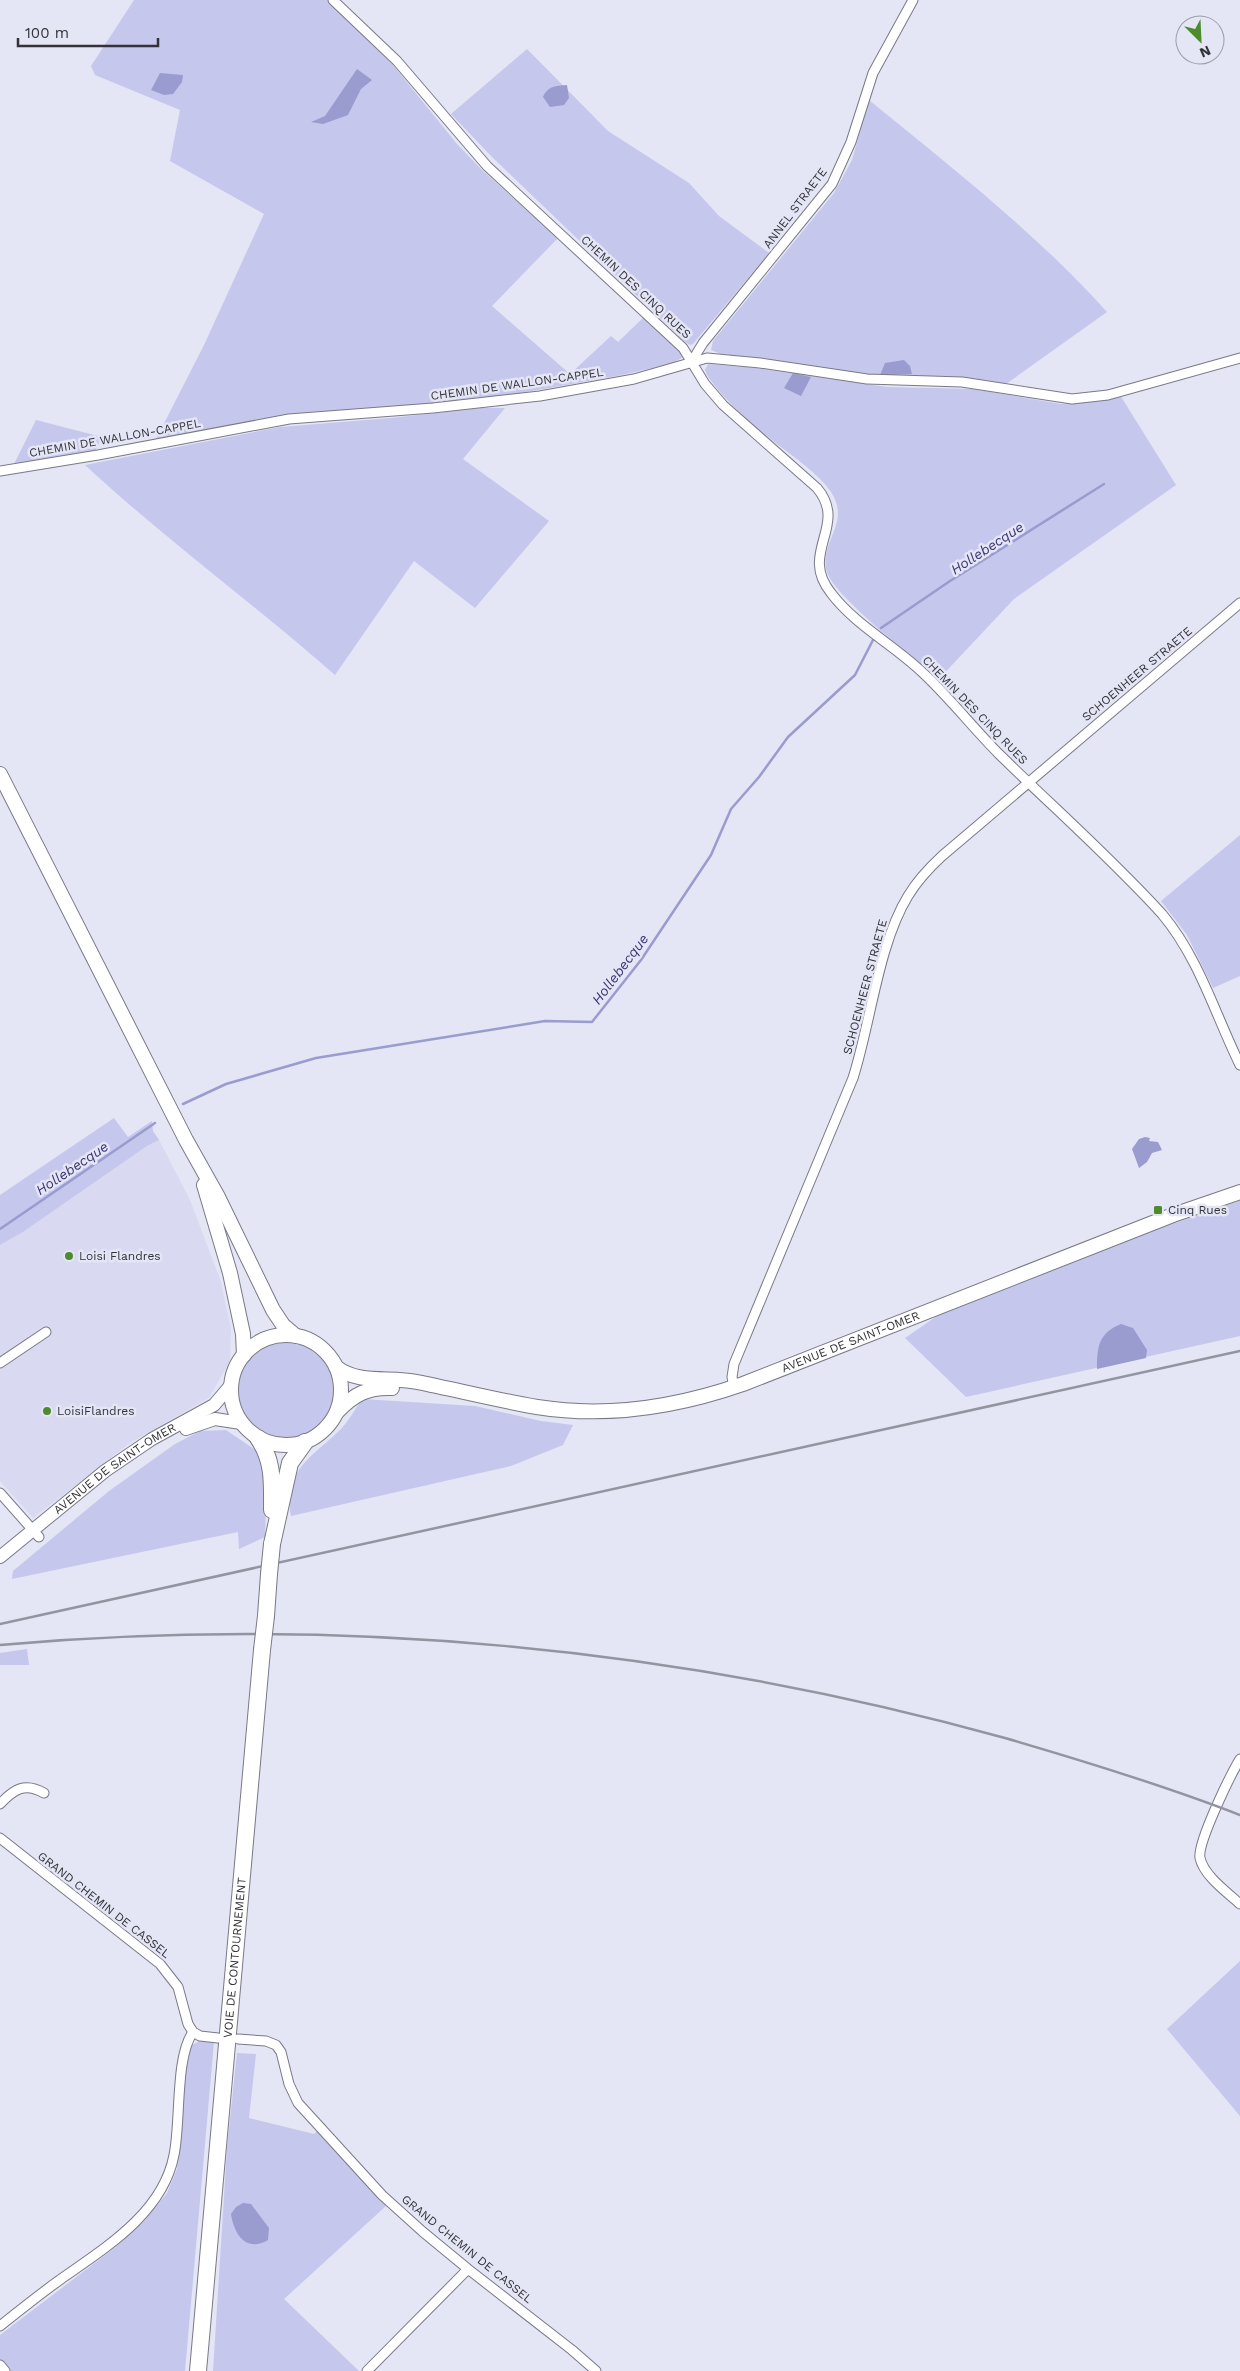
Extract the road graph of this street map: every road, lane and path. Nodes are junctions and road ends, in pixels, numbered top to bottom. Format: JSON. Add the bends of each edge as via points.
{"nodes":[{"id":1,"x":333,"y":0,"type":"edge"},
{"id":2,"x":913,"y":0,"type":"edge"},
{"id":3,"x":1240,"y":358,"type":"edge"},
{"id":4,"x":692,"y":361,"type":"junction"},
{"id":5,"x":0,"y":471,"type":"edge"},
{"id":6,"x":1240,"y":603,"type":"edge"},
{"id":7,"x":0,"y":774,"type":"edge"},
{"id":8,"x":1029,"y":783,"type":"junction"},
{"id":9,"x":1240,"y":1066,"type":"edge"},
{"id":10,"x":186,"y":1140,"type":"junction"},
{"id":11,"x":1240,"y":1192,"type":"edge"},
{"id":12,"x":46,"y":1332,"type":"dead end"},
{"id":13,"x":296,"y":1336,"type":"junction"},
{"id":14,"x":244,"y":1355,"type":"junction"},
{"id":15,"x":0,"y":1363,"type":"edge"},
{"id":16,"x":336,"y":1367,"type":"junction"},
{"id":17,"x":231,"y":1385,"type":"junction"},
{"id":18,"x":734,"y":1387,"type":"junction"},
{"id":19,"x":448,"y":1390,"type":"junction"},
{"id":20,"x":337,"y":1412,"type":"junction"},
{"id":21,"x":241,"y":1423,"type":"junction"},
{"id":22,"x":258,"y":1438,"type":"junction"},
{"id":23,"x":305,"y":1442,"type":"junction"},
{"id":24,"x":0,"y":1493,"type":"edge"},
{"id":25,"x":36,"y":1534,"type":"junction"},
{"id":26,"x":272,"y":1544,"type":"junction"},
{"id":27,"x":0,"y":1557,"type":"edge"},
{"id":28,"x":0,"y":1567,"type":"edge"},
{"id":29,"x":1240,"y":1759,"type":"edge"},
{"id":30,"x":44,"y":1792,"type":"dead end"},
{"id":31,"x":0,"y":1804,"type":"edge"},
{"id":32,"x":0,"y":1838,"type":"edge"},
{"id":33,"x":1240,"y":1904,"type":"edge"},
{"id":34,"x":193,"y":2032,"type":"junction"},
{"id":35,"x":218,"y":2038,"type":"dead end"},
{"id":36,"x":238,"y":2039,"type":"dead end"},
{"id":37,"x":468,"y":2269,"type":"junction"},
{"id":38,"x":0,"y":2326,"type":"edge"},
{"id":39,"x":0,"y":2365,"type":"edge"},
{"id":40,"x":5,"y":2371,"type":"edge"},
{"id":41,"x":198,"y":2371,"type":"edge"},
{"id":42,"x":367,"y":2371,"type":"edge"},
{"id":43,"x":596,"y":2371,"type":"edge"}],
"edges":[{"from":1,"to":4,"type":"street","name":"CHEMIN DES CINQ RUES","via":[[397,61],[488,166],[680,345]]},
{"from":2,"to":4,"type":"street","name":"ANNEL STRAETE","via":[[871,78],[832,184],[707,338]]},
{"from":3,"to":4,"type":"street","name":"CHEMIN DE WALLON-CAPPEL","via":[[1108,395],[1072,399],[962,382],[867,379],[721,359]]},
{"from":4,"to":5,"type":"street","name":"CHEMIN DE WALLON-CAPPEL","via":[[643,377],[540,396],[289,419]]},
{"from":4,"to":8,"type":"street","name":"CHEMIN DES CINQ RUES","via":[[722,405],[812,482],[824,497],[830,517],[818,561],[831,594],[924,673]]},
{"from":6,"to":8,"type":"street","name":"SCHOENHEER STRAETE"},
{"from":7,"to":10,"type":"main road"},
{"from":8,"to":9,"type":"street","name":"CHEMIN DES CINQ RUES","via":[[1141,892],[1173,928],[1196,966]]},
{"from":8,"to":18,"type":"street","name":"SCHOENHEER STRAETE","via":[[926,872],[908,895],[898,915],[852,1078],[737,1357],[732,1372]]},
{"from":10,"to":13,"type":"main road","via":[[276,1316]]},
{"from":10,"to":14,"type":"main road","via":[[225,1253],[242,1325]]},
{"from":11,"to":18,"type":"main road","name":"AVENUE DE SAINT-OMER","via":[[1173,1215]]},
{"from":12,"to":15,"type":"street"},
{"from":13,"to":14,"type":"main road","via":[[265,1339]]},
{"from":13,"to":16,"type":"main road","via":[[320,1347]]},
{"from":14,"to":17,"type":"main road","via":[[235,1369]]},
{"from":16,"to":19,"type":"main road","name":"AVENUE DE SAINT-OMER","via":[[353,1376],[410,1380]]},
{"from":16,"to":20,"type":"main road","via":[[341,1392]]},
{"from":17,"to":21,"type":"main road","via":[[232,1405]]},
{"from":17,"to":25,"type":"main road","name":"AVENUE DE SAINT-OMER","via":[[214,1405],[115,1463],[77,1493]]},
{"from":18,"to":19,"type":"main road","name":"AVENUE DE SAINT-OMER","via":[[664,1406],[597,1411],[537,1407]]},
{"from":19,"to":20,"type":"main road","name":"AVENUE DE SAINT-OMER","via":[[371,1388],[355,1395]]},
{"from":20,"to":23,"type":"main road","via":[[326,1428]]},
{"from":21,"to":22,"type":"main road"},
{"from":21,"to":25,"type":"main road","name":"AVENUE DE SAINT-OMER","via":[[210,1420],[178,1433],[107,1480]]},
{"from":22,"to":23,"type":"main road","via":[[281,1445]]},
{"from":22,"to":26,"type":"highway","name":"VOIE DE CONTOURNEMENT","via":[[267,1452],[272,1470]]},
{"from":23,"to":26,"type":"highway","name":"VOIE DE CONTOURNEMENT","via":[[290,1463]]},
{"from":24,"to":25,"type":"street"},
{"from":25,"to":27,"type":"main road","name":"AVENUE DE SAINT-OMER"},
{"from":25,"to":28,"type":"main road","name":"AVENUE DE SAINT-OMER"},
{"from":26,"to":41,"type":"highway","name":"VOIE DE CONTOURNEMENT","bridge":true},
{"from":29,"to":33,"type":"street","via":[[1225,1787],[1200,1853],[1202,1864],[1209,1873]]},
{"from":30,"to":31,"type":"street","via":[[32,1787],[17,1789]]},
{"from":32,"to":34,"type":"street","name":"GRAND CHEMIN DE CASSEL","via":[[165,1970],[181,1993]]},
{"from":34,"to":35,"type":"street"},
{"from":34,"to":38,"type":"street","via":[[184,2052],[175,2155],[157,2196],[137,2220],[100,2252]]},
{"from":36,"to":37,"type":"street","name":"GRAND CHEMIN DE CASSEL","via":[[276,2045],[281,2052],[291,2090],[303,2109],[398,2211]]},
{"from":37,"to":42,"type":"street"},
{"from":37,"to":43,"type":"street","name":"GRAND CHEMIN DE CASSEL"},
{"from":39,"to":40,"type":"street"}]}
